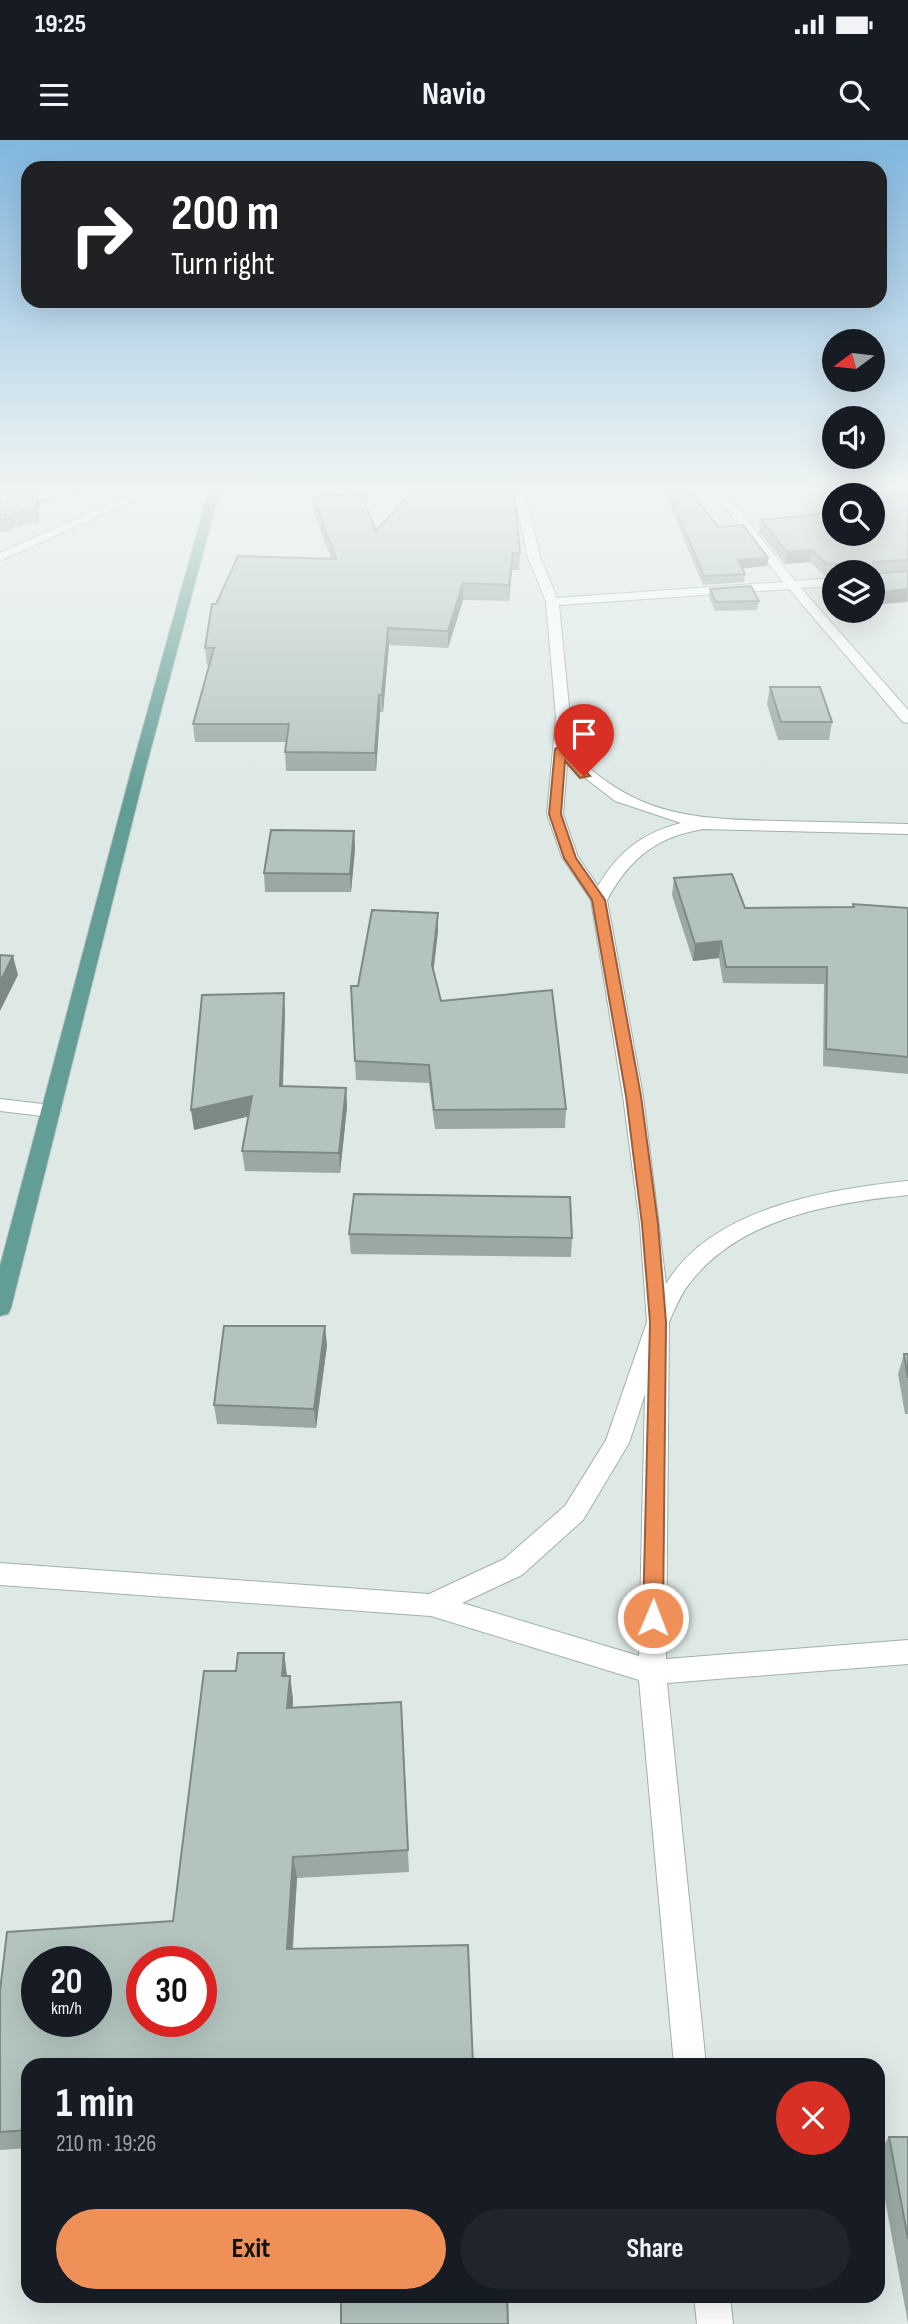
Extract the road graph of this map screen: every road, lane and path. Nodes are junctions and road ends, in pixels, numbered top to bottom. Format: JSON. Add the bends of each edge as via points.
{"nodes":[{"id":1,"x":187,"y":591,"type":"edge"},
{"id":2,"x":548,"y":591,"type":"edge"},
{"id":3,"x":685,"y":591,"type":"edge"},
{"id":4,"x":797,"y":591,"type":"edge"},
{"id":5,"x":552,"y":601,"type":"junction"},
{"id":6,"x":908,"y":719,"type":"edge"},
{"id":7,"x":560,"y":749,"type":"junction"},
{"id":8,"x":703,"y":824,"type":"junction"},
{"id":9,"x":908,"y":830,"type":"edge"},
{"id":10,"x":599,"y":900,"type":"junction"},
{"id":11,"x":0,"y":1105,"type":"edge"},
{"id":12,"x":51,"y":1111,"type":"junction"},
{"id":13,"x":908,"y":1188,"type":"edge"},
{"id":14,"x":0,"y":1308,"type":"edge"},
{"id":15,"x":658,"y":1322,"type":"junction"},
{"id":16,"x":0,"y":1574,"type":"edge"},
{"id":17,"x":431,"y":1605,"type":"junction"},
{"id":18,"x":908,"y":1652,"type":"edge"},
{"id":19,"x":652,"y":1672,"type":"junction"},
{"id":20,"x":689,"y":2058,"type":"edge"},
{"id":21,"x":713,"y":2303,"type":"edge"},
{"id":22,"x":715,"y":2324,"type":"edge"}],
"edges":[{"from":1,"to":12,"type":"main road"},
{"from":2,"to":5,"type":"street"},
{"from":3,"to":5,"type":"street"},
{"from":4,"to":6,"type":"street"},
{"from":5,"to":7,"type":"street","via":[[563,717]]},
{"from":7,"to":8,"type":"street","via":[[584,776],[612,797]]},
{"from":7,"to":10,"type":"street","via":[[555,814],[570,858]]},
{"from":8,"to":9,"type":"street"},
{"from":8,"to":10,"type":"street","via":[[655,835],[630,850]]},
{"from":10,"to":15,"type":"street","via":[[633,1096]]},
{"from":11,"to":12,"type":"street"},
{"from":12,"to":14,"type":"main road"},
{"from":13,"to":15,"type":"street","via":[[790,1207],[730,1237],[685,1272]]},
{"from":15,"to":17,"type":"street","via":[[617,1443],[573,1513],[513,1567]]},
{"from":15,"to":19,"type":"street"},
{"from":16,"to":17,"type":"street"},
{"from":17,"to":19,"type":"street"},
{"from":18,"to":19,"type":"street"},
{"from":19,"to":20,"type":"street"},
{"from":21,"to":22,"type":"street"}]}
